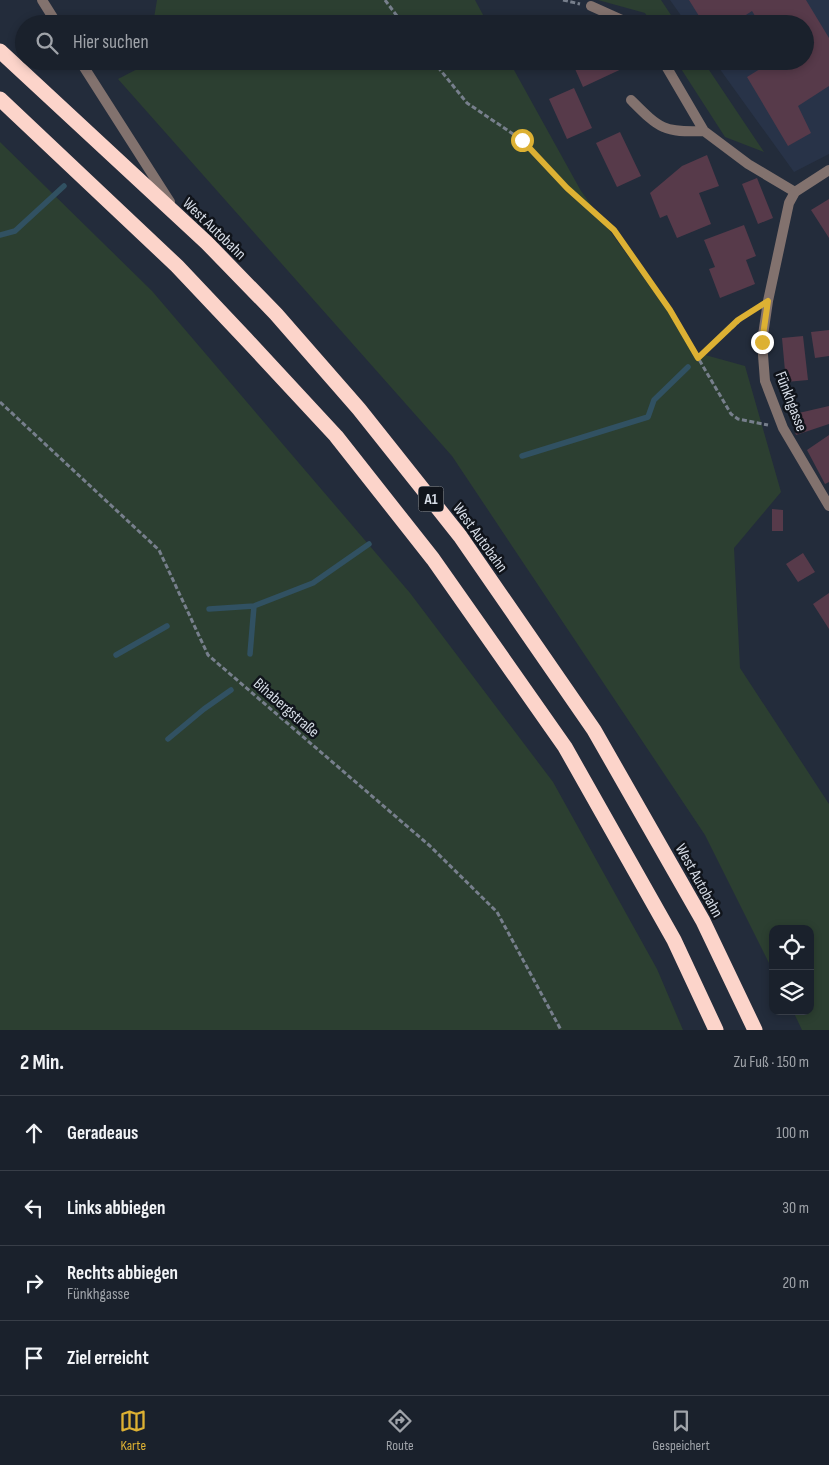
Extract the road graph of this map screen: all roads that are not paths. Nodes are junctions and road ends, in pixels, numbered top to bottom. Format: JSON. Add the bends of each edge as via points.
{"nodes":[{"id":1,"x":42,"y":0,"type":"edge"},
{"id":2,"x":591,"y":6,"type":"dead end"},
{"id":3,"x":51,"y":15,"type":"edge"},
{"id":4,"x":612,"y":15,"type":"edge"},
{"id":5,"x":0,"y":51,"type":"edge"},
{"id":6,"x":15,"y":65,"type":"edge"},
{"id":7,"x":20,"y":70,"type":"edge"},
{"id":8,"x":86,"y":70,"type":"edge"},
{"id":9,"x":668,"y":70,"type":"edge"},
{"id":10,"x":0,"y":98,"type":"edge"},
{"id":11,"x":631,"y":100,"type":"dead end"},
{"id":12,"x":704,"y":131,"type":"junction"},
{"id":13,"x":829,"y":170,"type":"edge"},
{"id":14,"x":795,"y":192,"type":"junction"},
{"id":15,"x":180,"y":218,"type":"junction"},
{"id":16,"x":829,"y":506,"type":"edge"},
{"id":17,"x":716,"y":1030,"type":"edge"},
{"id":18,"x":756,"y":1030,"type":"edge"}],
"edges":[{"from":1,"to":3,"type":"street"},
{"from":2,"to":4,"type":"street"},
{"from":5,"to":6,"type":"highway","name":"West Autobahn","number":"A1"},
{"from":7,"to":15,"type":"highway","name":"West Autobahn","number":"A1"},
{"from":8,"to":15,"type":"street"},
{"from":9,"to":12,"type":"street"},
{"from":10,"to":17,"type":"highway","number":"A1","via":[[178,266],[336,436],[433,559],[564,747],[674,940]]},
{"from":11,"to":12,"type":"street","via":[[656,125],[674,130]]},
{"from":12,"to":14,"type":"street","via":[[748,164]]},
{"from":13,"to":14,"type":"street"},
{"from":14,"to":16,"type":"street","name":"Fünkhgasse","via":[[786,215],[768,301],[762,342],[765,381],[783,428]]},
{"from":15,"to":18,"type":"highway","name":"West Autobahn","number":"A1","via":[[276,314],[359,409],[460,536],[594,730],[703,921]]}]}
